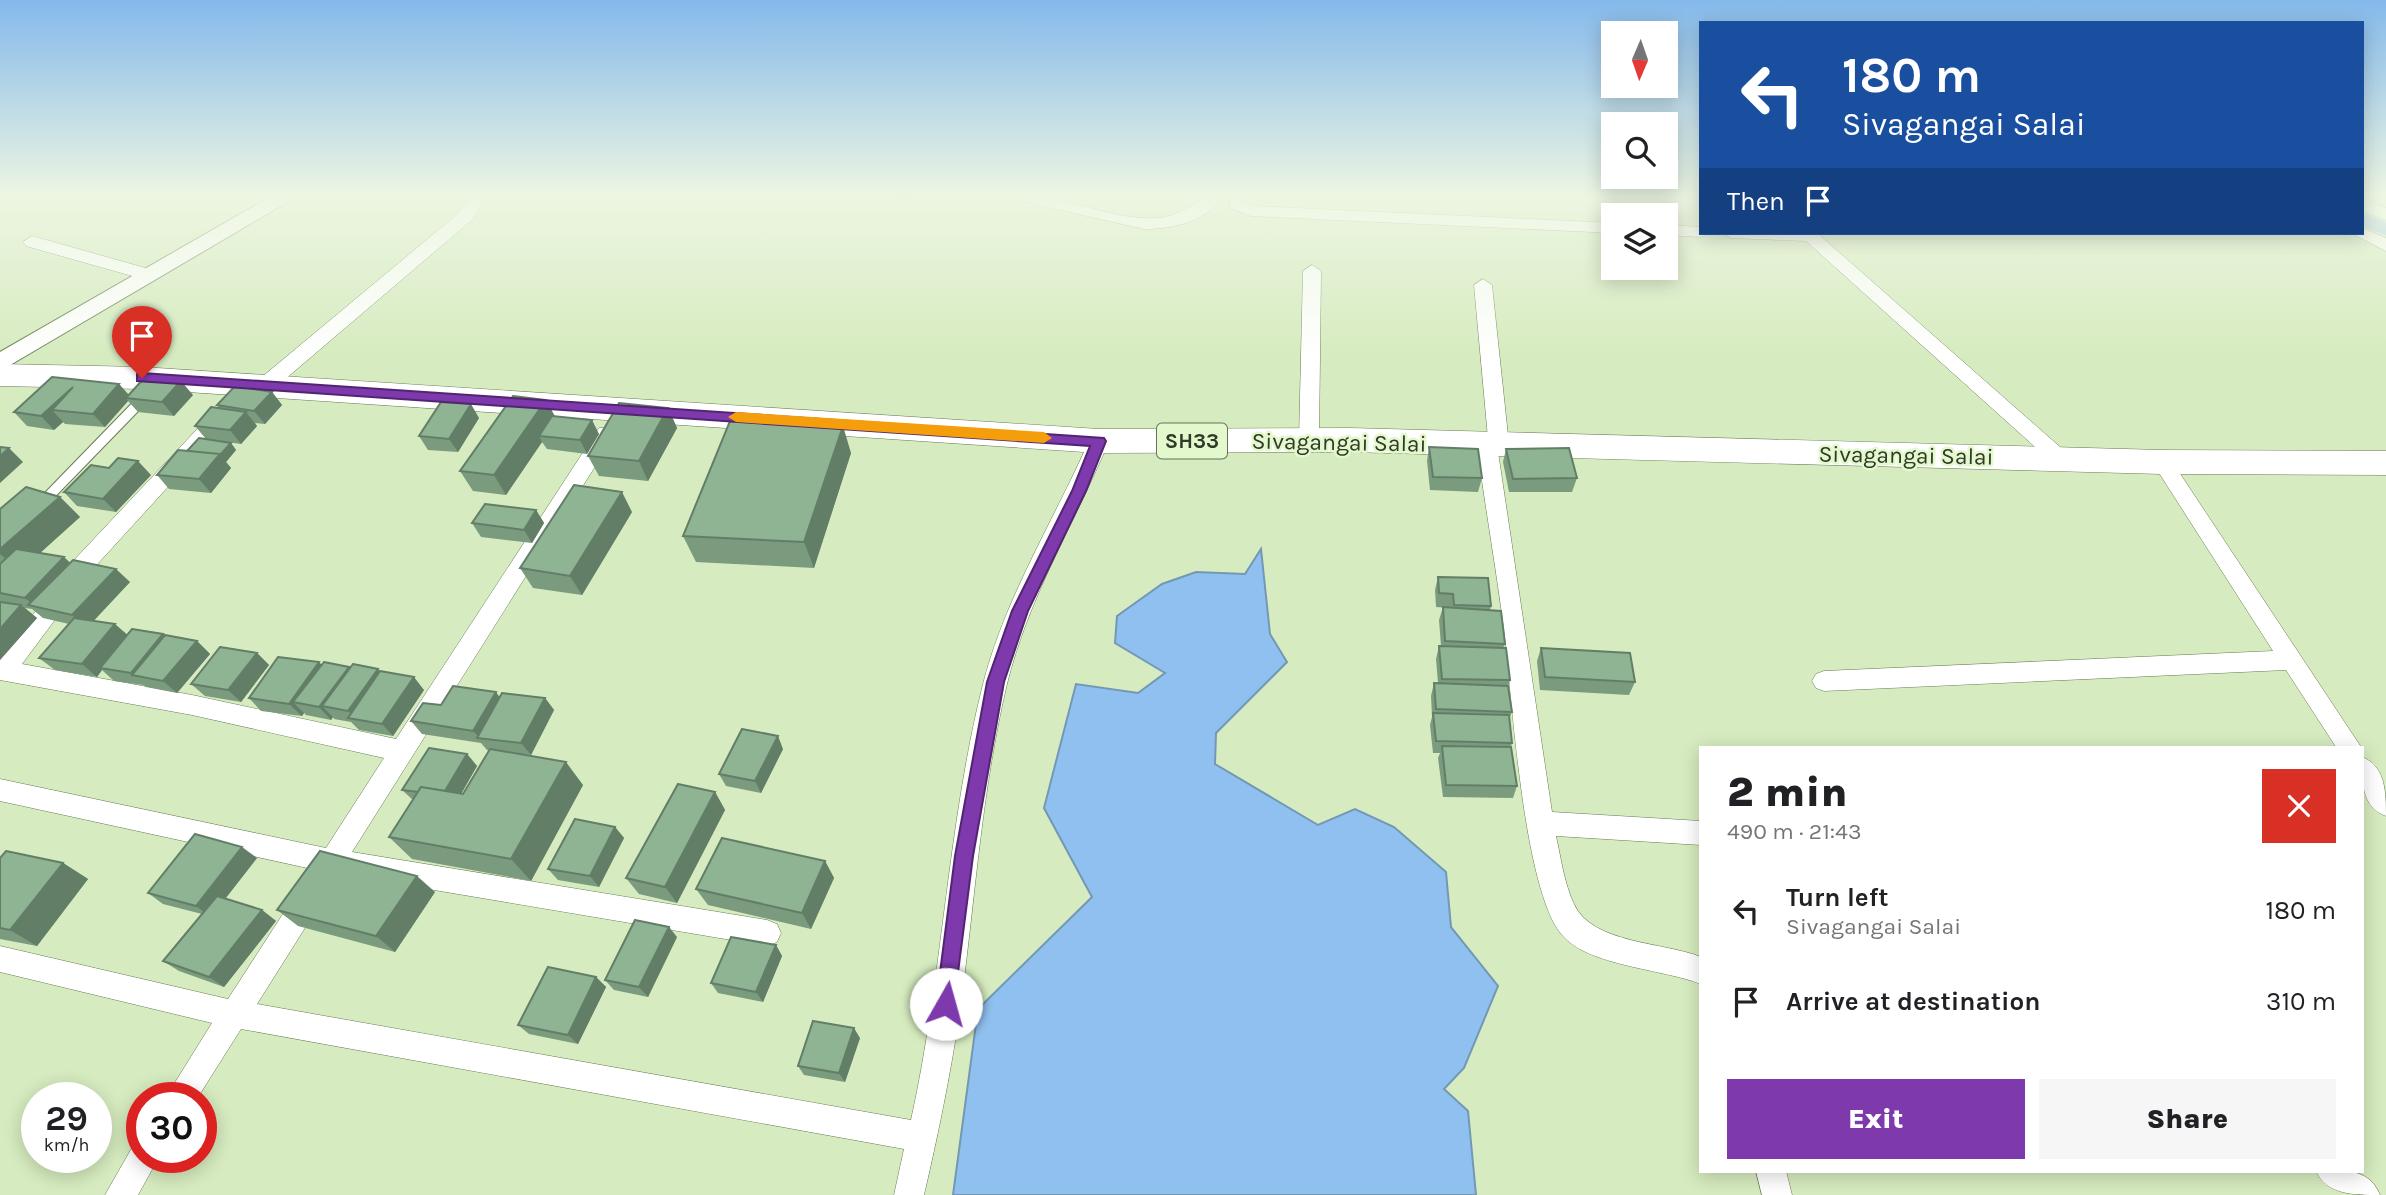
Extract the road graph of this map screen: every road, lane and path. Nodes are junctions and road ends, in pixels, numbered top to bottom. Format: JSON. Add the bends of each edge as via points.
{"nodes":[{"id":1,"x":60,"y":250,"type":"edge"},
{"id":2,"x":194,"y":250,"type":"edge"},
{"id":3,"x":424,"y":250,"type":"edge"},
{"id":4,"x":1826,"y":250,"type":"edge"},
{"id":5,"x":1312,"y":271,"type":"dead end"},
{"id":6,"x":150,"y":275,"type":"junction"},
{"id":7,"x":1483,"y":285,"type":"dead end"},
{"id":8,"x":0,"y":363,"type":"edge"},
{"id":9,"x":0,"y":375,"type":"edge"},
{"id":10,"x":161,"y":379,"type":"junction"},
{"id":11,"x":256,"y":386,"type":"junction"},
{"id":12,"x":621,"y":409,"type":"junction"},
{"id":13,"x":1309,"y":440,"type":"junction"},
{"id":14,"x":1099,"y":441,"type":"junction"},
{"id":15,"x":1493,"y":445,"type":"junction"},
{"id":16,"x":2061,"y":459,"type":"junction"},
{"id":17,"x":2162,"y":462,"type":"junction"},
{"id":18,"x":2386,"y":463,"type":"edge"},
{"id":19,"x":28,"y":517,"type":"edge"},
{"id":20,"x":2292,"y":660,"type":"junction"},
{"id":21,"x":2,"y":671,"type":"edge"},
{"id":22,"x":1824,"y":681,"type":"dead end"},
{"id":23,"x":2348,"y":746,"type":"edge"},
{"id":24,"x":402,"y":751,"type":"junction"},
{"id":25,"x":0,"y":790,"type":"edge"},
{"id":26,"x":1541,"y":823,"type":"junction"},
{"id":27,"x":1699,"y":833,"type":"edge"},
{"id":28,"x":332,"y":861,"type":"junction"},
{"id":29,"x":767,"y":933,"type":"dead end"},
{"id":30,"x":0,"y":959,"type":"edge"},
{"id":31,"x":1699,"y":970,"type":"edge"},
{"id":32,"x":234,"y":1014,"type":"junction"},
{"id":33,"x":191,"y":1082,"type":"edge"},
{"id":34,"x":923,"y":1137,"type":"junction"},
{"id":35,"x":134,"y":1173,"type":"edge"},
{"id":36,"x":1772,"y":1173,"type":"edge"},
{"id":37,"x":2334,"y":1173,"type":"edge"},
{"id":38,"x":120,"y":1195,"type":"edge"},
{"id":39,"x":909,"y":1195,"type":"edge"},
{"id":40,"x":1777,"y":1195,"type":"edge"},
{"id":41,"x":2365,"y":1195,"type":"edge"}],
"edges":[{"from":1,"to":6,"type":"street"},
{"from":2,"to":6,"type":"street"},
{"from":3,"to":11,"type":"street"},
{"from":4,"to":16,"type":"street"},
{"from":5,"to":13,"type":"street"},
{"from":6,"to":8,"type":"street"},
{"from":7,"to":15,"type":"street"},
{"from":9,"to":10,"type":"main road","name":"Sivagangai Salai","number":"SH33"},
{"from":10,"to":11,"type":"main road","name":"Sivagangai Salai","number":"SH33"},
{"from":10,"to":19,"type":"lane"},
{"from":11,"to":12,"type":"main road","name":"Sivagangai Salai","number":"SH33"},
{"from":11,"to":21,"type":"street","via":[[84,564]]},
{"from":12,"to":14,"type":"main road","name":"Sivagangai Salai","number":"SH33"},
{"from":12,"to":24,"type":"street"},
{"from":13,"to":14,"type":"main road","name":"Sivagangai Salai","number":"SH33"},
{"from":13,"to":15,"type":"main road","name":"Sivagangai Salai","number":"SH33"},
{"from":14,"to":34,"type":"street","via":[[1020,611],[995,682]]},
{"from":15,"to":16,"type":"main road","name":"Sivagangai Salai","number":"SH33"},
{"from":15,"to":26,"type":"street"},
{"from":16,"to":17,"type":"main road","name":"Sivagangai Salai","number":"SH33"},
{"from":17,"to":18,"type":"main road","name":"Sivagangai Salai","number":"SH33"},
{"from":17,"to":20,"type":"street"},
{"from":20,"to":22,"type":"street"},
{"from":20,"to":23,"type":"street"},
{"from":21,"to":24,"type":"street","via":[[192,705]]},
{"from":24,"to":28,"type":"street"},
{"from":25,"to":28,"type":"street"},
{"from":26,"to":27,"type":"street"},
{"from":26,"to":31,"type":"street","via":[[1559,907],[1570,926],[1589,940],[1684,962]]},
{"from":28,"to":29,"type":"street"},
{"from":28,"to":32,"type":"street"},
{"from":30,"to":32,"type":"street"},
{"from":32,"to":33,"type":"street"},
{"from":32,"to":34,"type":"street"},
{"from":34,"to":39,"type":"street"},
{"from":35,"to":38,"type":"street"},
{"from":36,"to":40,"type":"street"},
{"from":37,"to":41,"type":"street"}]}
